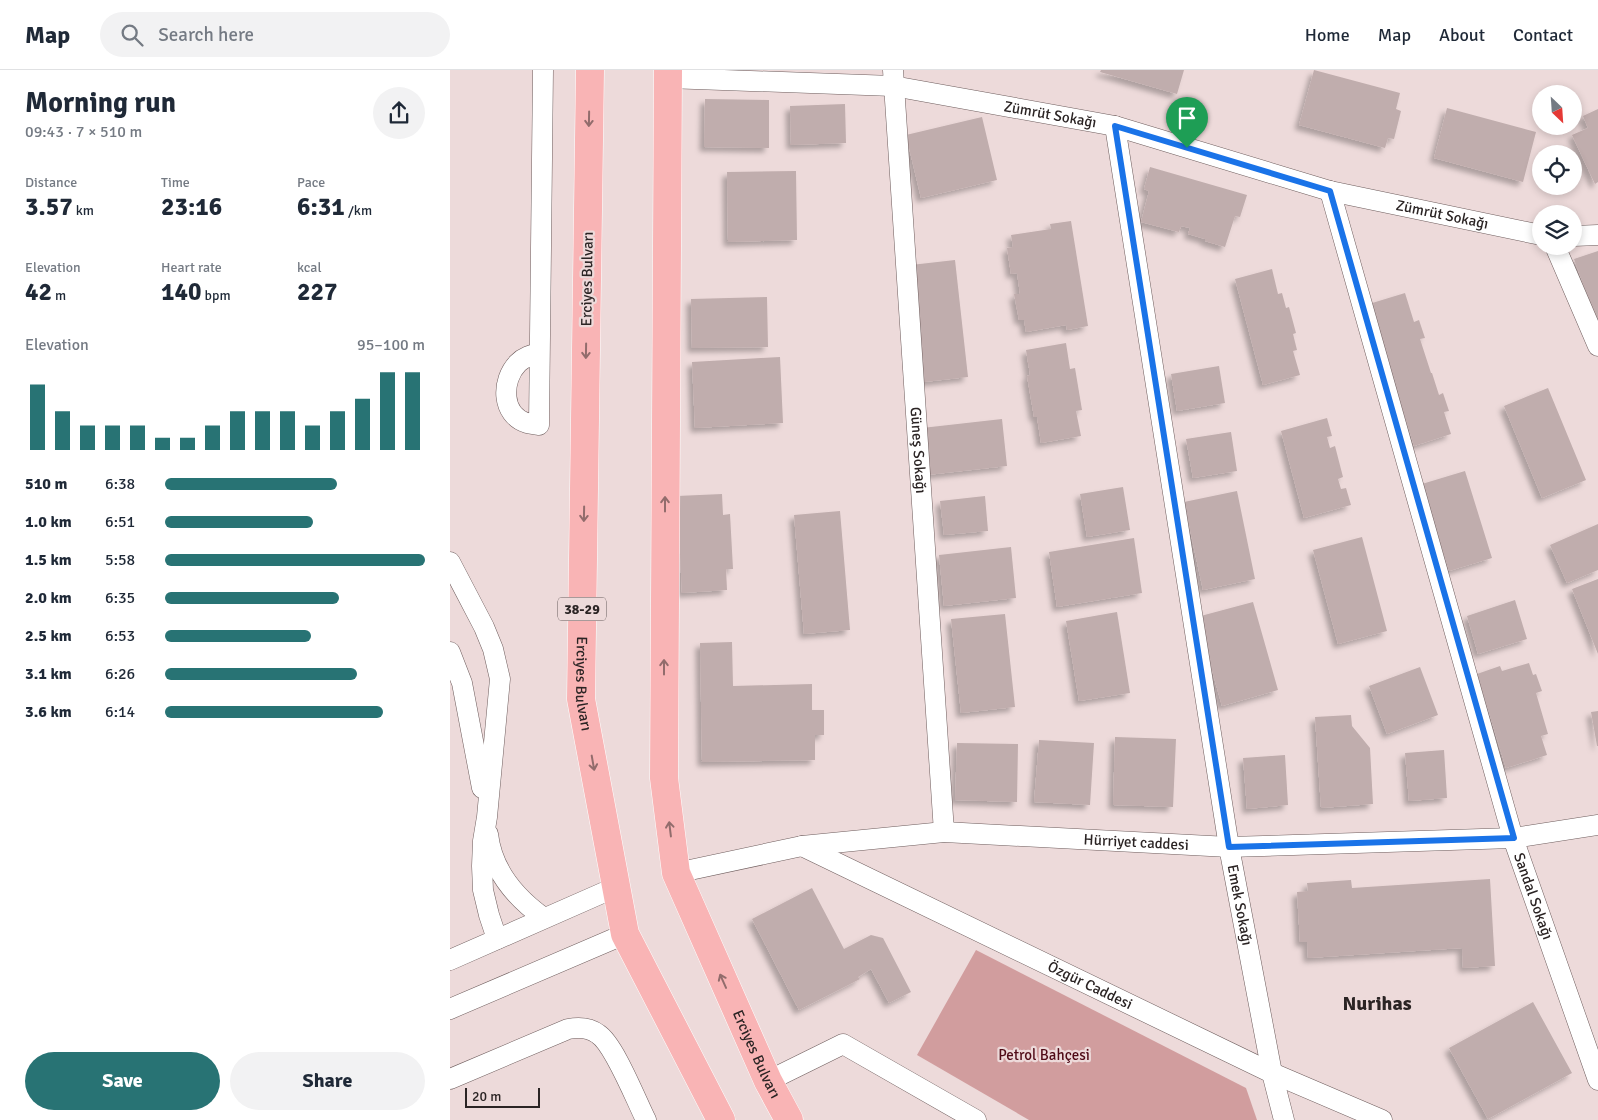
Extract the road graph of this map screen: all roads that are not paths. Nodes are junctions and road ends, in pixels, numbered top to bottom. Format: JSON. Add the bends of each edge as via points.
{"nodes":[{"id":1,"x":543,"y":70,"type":"edge"},
{"id":2,"x":590,"y":70,"type":"edge"},
{"id":3,"x":667,"y":74,"type":"edge"},
{"id":4,"x":893,"y":78,"type":"edge"},
{"id":5,"x":1115,"y":126,"type":"junction"},
{"id":6,"x":1330,"y":191,"type":"junction"},
{"id":7,"x":1532,"y":233,"type":"edge"},
{"id":8,"x":1598,"y":235,"type":"edge"},
{"id":9,"x":1582,"y":236,"type":"edge"},
{"id":10,"x":1559,"y":255,"type":"edge"},
{"id":11,"x":1598,"y":346,"type":"edge"},
{"id":12,"x":539,"y":353,"type":"dead end"},
{"id":13,"x":450,"y":562,"type":"edge"},
{"id":14,"x":450,"y":652,"type":"edge"},
{"id":15,"x":487,"y":817,"type":"junction"},
{"id":16,"x":1598,"y":825,"type":"edge"},
{"id":17,"x":944,"y":832,"type":"junction"},
{"id":18,"x":1514,"y":838,"type":"junction"},
{"id":19,"x":802,"y":846,"type":"junction"},
{"id":20,"x":1229,"y":847,"type":"junction"},
{"id":21,"x":676,"y":873,"type":"junction"},
{"id":22,"x":616,"y":887,"type":"junction"},
{"id":23,"x":544,"y":918,"type":"junction"},
{"id":24,"x":625,"y":934,"type":"junction"},
{"id":25,"x":496,"y":939,"type":"junction"},
{"id":26,"x":450,"y":960,"type":"edge"},
{"id":27,"x":450,"y":1009,"type":"edge"},
{"id":28,"x":1272,"y":1073,"type":"junction"},
{"id":29,"x":450,"y":1079,"type":"edge"},
{"id":30,"x":1598,"y":1080,"type":"edge"},
{"id":31,"x":768,"y":1081,"type":"junction"},
{"id":32,"x":646,"y":1120,"type":"edge"},
{"id":33,"x":721,"y":1120,"type":"edge"},
{"id":34,"x":789,"y":1120,"type":"edge"},
{"id":35,"x":976,"y":1120,"type":"edge"},
{"id":36,"x":1284,"y":1120,"type":"edge"},
{"id":37,"x":1382,"y":1120,"type":"edge"}],
"edges":[{"from":1,"to":12,"type":"street"},
{"from":2,"to":22,"type":"highway","name":"Erciyes Bulvarı","number":"38-29","one_way":true,"via":[[581,699]]},
{"from":3,"to":4,"type":"street","name":"Zümrüt Sokağı"},
{"from":21,"to":3,"type":"highway","name":"Erciyes Bulvarı","one_way":true,"via":[[664,778]]},
{"from":4,"to":5,"type":"street","name":"Zümrüt Sokağı"},
{"from":4,"to":17,"type":"street","name":"Güneş Sokağı"},
{"from":5,"to":6,"type":"street","name":"Zümrüt Sokağı"},
{"from":5,"to":20,"type":"street","name":"Emek Sokağı"},
{"from":6,"to":7,"type":"street","name":"Zümrüt Sokağı"},
{"from":6,"to":18,"type":"street","name":"Sandal Sokağı"},
{"from":8,"to":9,"type":"street"},
{"from":10,"to":11,"type":"street"},
{"from":13,"to":15,"type":"street","via":[[484,627],[500,680]]},
{"from":14,"to":15,"type":"street","via":[[467,704]]},
{"from":15,"to":23,"type":"street","via":[[494,857],[503,876],[523,902]]},
{"from":15,"to":25,"type":"street","via":[[483,882]]},
{"from":16,"to":18,"type":"street","name":"Hürriyet caddesi"},
{"from":17,"to":19,"type":"street","name":"Hürriyet caddesi"},
{"from":17,"to":20,"type":"street","name":"Hürriyet caddesi"},
{"from":18,"to":20,"type":"street","name":"Hürriyet caddesi"},
{"from":18,"to":30,"type":"street","name":"Sandal Sokağı"},
{"from":19,"to":21,"type":"street","name":"Hürriyet caddesi"},
{"from":19,"to":28,"type":"street","name":"Özgür Caddesi"},
{"from":20,"to":28,"type":"street","name":"Emek Sokağı"},
{"from":31,"to":21,"type":"highway","name":"Erciyes Bulvarı","one_way":true},
{"from":22,"to":23,"type":"street"},
{"from":22,"to":24,"type":"highway","name":"Erciyes Bulvarı","number":"38-29"},
{"from":23,"to":25,"type":"street"},
{"from":24,"to":27,"type":"street"},
{"from":24,"to":33,"type":"highway","name":"Erciyes Bulvarı","number":"38-29"},
{"from":25,"to":26,"type":"street"},
{"from":28,"to":36,"type":"street","name":"Emek Sokağı"},
{"from":28,"to":37,"type":"street","name":"Özgür Caddesi"},
{"from":29,"to":32,"type":"street","via":[[568,1029],[584,1028],[599,1034],[611,1047]]},
{"from":31,"to":34,"type":"highway","name":"Erciyes Bulvarı"},
{"from":31,"to":35,"type":"street","via":[[843,1044]]}]}
